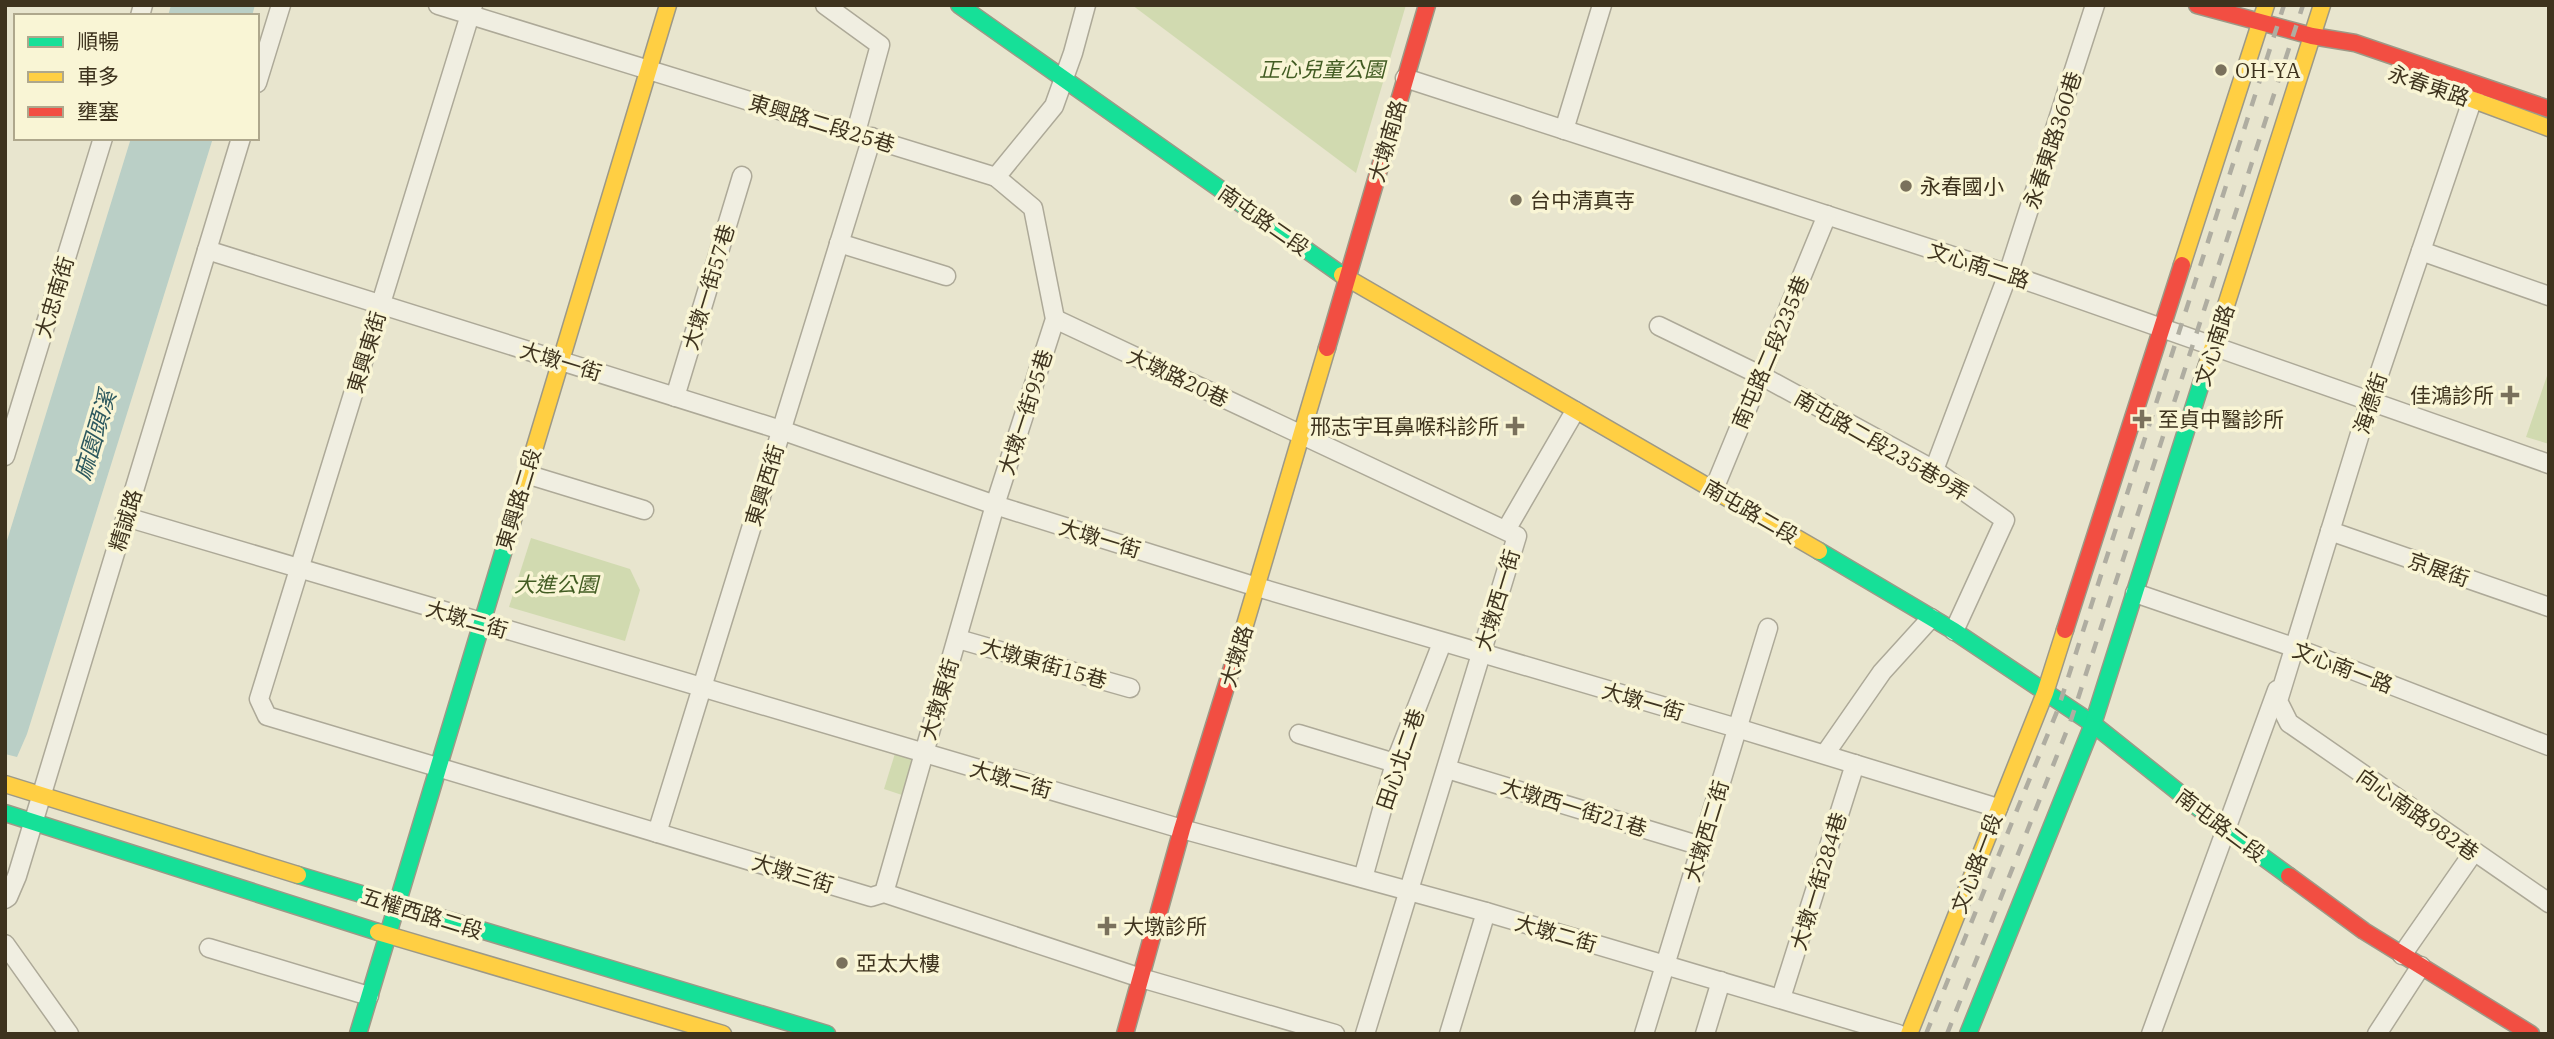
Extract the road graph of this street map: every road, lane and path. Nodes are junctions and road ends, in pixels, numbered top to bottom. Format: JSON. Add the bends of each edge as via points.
{"nodes":[{"id":1,"x":281,"y":5,"type":"edge"},
{"id":2,"x":438,"y":5,"type":"edge"},
{"id":3,"x":668,"y":5,"type":"edge"},
{"id":4,"x":825,"y":5,"type":"edge"},
{"id":5,"x":959,"y":5,"type":"edge"},
{"id":6,"x":1086,"y":5,"type":"edge"},
{"id":7,"x":1427,"y":5,"type":"edge"},
{"id":8,"x":1602,"y":5,"type":"edge"},
{"id":9,"x":2095,"y":5,"type":"edge"},
{"id":10,"x":2197,"y":5,"type":"edge"},
{"id":11,"x":2266,"y":5,"type":"edge"},
{"id":12,"x":2322,"y":5,"type":"edge"},
{"id":13,"x":472,"y":10,"type":"edge"},
{"id":14,"x":2260,"y":22,"type":"junction"},
{"id":15,"x":2312,"y":36,"type":"junction"},
{"id":16,"x":648,"y":70,"type":"junction"},
{"id":17,"x":259,"y":76,"type":"edge"},
{"id":18,"x":1405,"y":78,"type":"junction"},
{"id":19,"x":1064,"y":79,"type":"junction"},
{"id":20,"x":2475,"y":92,"type":"junction"},
{"id":21,"x":2549,"y":108,"type":"edge"},
{"id":22,"x":2549,"y":128,"type":"edge"},
{"id":23,"x":1564,"y":130,"type":"junction"},
{"id":24,"x":864,"y":134,"type":"junction"},
{"id":25,"x":102,"y":140,"type":"edge"},
{"id":26,"x":240,"y":140,"type":"edge"},
{"id":27,"x":742,"y":176,"type":"dead end"},
{"id":28,"x":996,"y":177,"type":"junction"},
{"id":29,"x":1827,"y":215,"type":"junction"},
{"id":30,"x":839,"y":243,"type":"junction"},
{"id":31,"x":207,"y":250,"type":"junction"},
{"id":32,"x":2421,"y":251,"type":"junction"},
{"id":33,"x":2008,"y":274,"type":"junction"},
{"id":34,"x":946,"y":276,"type":"dead end"},
{"id":35,"x":1346,"y":278,"type":"junction"},
{"id":36,"x":2549,"y":296,"type":"edge"},
{"id":37,"x":381,"y":305,"type":"junction"},
{"id":38,"x":1055,"y":319,"type":"junction"},
{"id":39,"x":1659,"y":326,"type":"dead end"},
{"id":40,"x":2162,"y":327,"type":"junction"},
{"id":41,"x":2214,"y":345,"type":"junction"},
{"id":42,"x":559,"y":361,"type":"junction"},
{"id":43,"x":1760,"y":376,"type":"junction"},
{"id":44,"x":675,"y":397,"type":"junction"},
{"id":45,"x":2370,"y":401,"type":"junction"},
{"id":46,"x":1575,"y":411,"type":"junction"},
{"id":47,"x":781,"y":430,"type":"junction"},
{"id":48,"x":1301,"y":435,"type":"junction"},
{"id":49,"x":5,"y":456,"type":"edge"},
{"id":50,"x":2549,"y":464,"type":"edge"},
{"id":51,"x":1934,"y":470,"type":"junction"},
{"id":52,"x":526,"y":474,"type":"junction"},
{"id":53,"x":1714,"y":489,"type":"junction"},
{"id":54,"x":995,"y":505,"type":"junction"},
{"id":55,"x":644,"y":510,"type":"dead end"},
{"id":56,"x":126,"y":517,"type":"junction"},
{"id":57,"x":1506,"y":530,"type":"junction"},
{"id":58,"x":2330,"y":531,"type":"junction"},
{"id":59,"x":298,"y":569,"type":"junction"},
{"id":60,"x":1258,"y":587,"type":"junction"},
{"id":61,"x":2135,"y":593,"type":"junction"},
{"id":62,"x":2549,"y":607,"type":"edge"},
{"id":63,"x":1931,"y":618,"type":"junction"},
{"id":64,"x":481,"y":624,"type":"junction"},
{"id":65,"x":1768,"y":628,"type":"dead end"},
{"id":66,"x":1954,"y":631,"type":"junction"},
{"id":67,"x":958,"y":639,"type":"junction"},
{"id":68,"x":1442,"y":643,"type":"junction"},
{"id":69,"x":2293,"y":647,"type":"junction"},
{"id":70,"x":1480,"y":654,"type":"junction"},
{"id":71,"x":702,"y":686,"type":"junction"},
{"id":72,"x":1130,"y":688,"type":"dead end"},
{"id":73,"x":2045,"y":693,"type":"junction"},
{"id":74,"x":259,"y":699,"type":"joint"},
{"id":75,"x":2289,"y":723,"type":"joint"},
{"id":76,"x":2093,"y":724,"type":"junction"},
{"id":77,"x":1737,"y":728,"type":"junction"},
{"id":78,"x":1299,"y":734,"type":"dead end"},
{"id":79,"x":2549,"y":746,"type":"edge"},
{"id":80,"x":923,"y":753,"type":"junction"},
{"id":81,"x":1825,"y":754,"type":"junction"},
{"id":82,"x":1395,"y":763,"type":"junction"},
{"id":83,"x":1854,"y":764,"type":"junction"},
{"id":84,"x":439,"y":767,"type":"junction"},
{"id":85,"x":1447,"y":769,"type":"junction"},
{"id":86,"x":12,"y":786,"type":"edge"},
{"id":87,"x":41,"y":795,"type":"junction"},
{"id":88,"x":1998,"y":808,"type":"junction"},
{"id":89,"x":8,"y":814,"type":"edge"},
{"id":90,"x":33,"y":821,"type":"junction"},
{"id":91,"x":1182,"y":829,"type":"junction"},
{"id":92,"x":2226,"y":830,"type":"junction"},
{"id":93,"x":657,"y":833,"type":"junction"},
{"id":94,"x":1701,"y":846,"type":"junction"},
{"id":95,"x":2473,"y":852,"type":"junction"},
{"id":96,"x":1363,"y":878,"type":"junction"},
{"id":97,"x":1409,"y":892,"type":"junction"},
{"id":98,"x":884,"y":893,"type":"junction"},
{"id":99,"x":5,"y":899,"type":"edge"},
{"id":100,"x":2549,"y":903,"type":"edge"},
{"id":101,"x":398,"y":906,"type":"junction"},
{"id":102,"x":1486,"y":912,"type":"junction"},
{"id":103,"x":388,"y":935,"type":"junction"},
{"id":104,"x":5,"y":944,"type":"edge"},
{"id":105,"x":209,"y":948,"type":"dead end"},
{"id":106,"x":2402,"y":955,"type":"junction"},
{"id":107,"x":1666,"y":965,"type":"junction"},
{"id":108,"x":2421,"y":966,"type":"junction"},
{"id":109,"x":1142,"y":978,"type":"junction"},
{"id":110,"x":1721,"y":981,"type":"junction"},
{"id":111,"x":369,"y":996,"type":"junction"},
{"id":112,"x":1781,"y":998,"type":"junction"},
{"id":113,"x":69,"y":1034,"type":"edge"},
{"id":114,"x":358,"y":1034,"type":"edge"},
{"id":115,"x":723,"y":1034,"type":"edge"},
{"id":116,"x":827,"y":1034,"type":"edge"},
{"id":117,"x":1125,"y":1034,"type":"edge"},
{"id":118,"x":1335,"y":1034,"type":"edge"},
{"id":119,"x":1365,"y":1034,"type":"edge"},
{"id":120,"x":1449,"y":1034,"type":"edge"},
{"id":121,"x":1644,"y":1034,"type":"edge"},
{"id":122,"x":1705,"y":1034,"type":"edge"},
{"id":123,"x":1898,"y":1034,"type":"edge"},
{"id":124,"x":1909,"y":1034,"type":"edge"},
{"id":125,"x":1968,"y":1034,"type":"edge"},
{"id":126,"x":2151,"y":1034,"type":"edge"},
{"id":127,"x":2377,"y":1034,"type":"edge"},
{"id":128,"x":2531,"y":1034,"type":"edge"}],
"edges":[{"from":1,"to":17,"type":"street"},
{"from":2,"to":13,"type":"street","name":"東興路二段25巷"},
{"from":3,"to":16,"type":"main road","name":"東興路二段"},
{"from":4,"to":24,"type":"street","name":"東興西街","via":[[880,46]]},
{"from":5,"to":19,"type":"main road","name":"南屯路二段"},
{"from":6,"to":19,"type":"street"},
{"from":7,"to":18,"type":"main road","name":"大墩南路"},
{"from":8,"to":23,"type":"street"},
{"from":9,"to":33,"type":"street","name":"永春東路360巷"},
{"from":10,"to":14,"type":"main road","name":"永春東路"},
{"from":11,"to":14,"type":"main road"},
{"from":12,"to":15,"type":"main road","name":"文心南路"},
{"from":13,"to":16,"type":"street","name":"東興路二段25巷"},
{"from":13,"to":37,"type":"street","name":"東興東街"},
{"from":14,"to":15,"type":"main road","name":"永春東路"},
{"from":14,"to":40,"type":"main road"},
{"from":15,"to":20,"type":"main road","name":"永春東路","via":[[2350,58]]},
{"from":15,"to":41,"type":"main road","name":"文心南路"},
{"from":16,"to":24,"type":"street","name":"東興路二段25巷"},
{"from":16,"to":42,"type":"main road","name":"東興路二段"},
{"from":18,"to":23,"type":"street","name":"文心南二路"},
{"from":18,"to":35,"type":"main road","name":"大墩南路"},
{"from":19,"to":28,"type":"street","via":[[1054,106]]},
{"from":19,"to":35,"type":"main road","name":"南屯路二段"},
{"from":20,"to":21,"type":"main road","name":"永春東路"},
{"from":20,"to":22,"type":"main road","name":"永春東路"},
{"from":20,"to":32,"type":"street","name":"海德街"},
{"from":23,"to":29,"type":"street","name":"文心南二路"},
{"from":24,"to":28,"type":"street","name":"東興路二段25巷"},
{"from":24,"to":30,"type":"street","name":"東興西街"},
{"from":25,"to":49,"type":"street","name":"大忠南街"},
{"from":26,"to":31,"type":"street","name":"精誠路"},
{"from":27,"to":44,"type":"street","name":"大墩一街57巷"},
{"from":28,"to":38,"type":"street","via":[[1033,208]]},
{"from":29,"to":33,"type":"street","name":"文心南二路"},
{"from":29,"to":43,"type":"street","name":"南屯路二段235巷"},
{"from":30,"to":34,"type":"street"},
{"from":30,"to":47,"type":"street","name":"東興西街"},
{"from":31,"to":37,"type":"street","name":"大墩一街"},
{"from":31,"to":56,"type":"street","name":"精誠路"},
{"from":32,"to":36,"type":"street"},
{"from":32,"to":45,"type":"street","name":"海德街"},
{"from":33,"to":40,"type":"street","name":"文心南二路"},
{"from":33,"to":51,"type":"street","name":"永春東路360巷"},
{"from":35,"to":46,"type":"main road","name":"南屯路二段"},
{"from":35,"to":48,"type":"main road","name":"大墩路"},
{"from":37,"to":42,"type":"street","name":"大墩一街"},
{"from":37,"to":59,"type":"street","name":"東興東街"},
{"from":38,"to":48,"type":"street","name":"大墩路20巷"},
{"from":38,"to":54,"type":"street","name":"大墩一街95巷"},
{"from":39,"to":43,"type":"street","name":"南屯路二段235巷9弄"},
{"from":40,"to":41,"type":"street","name":"文心南二路"},
{"from":40,"to":73,"type":"main road"},
{"from":41,"to":45,"type":"street","name":"文心南二路"},
{"from":41,"to":61,"type":"main road","name":"文心南路"},
{"from":42,"to":44,"type":"street","name":"大墩一街"},
{"from":42,"to":52,"type":"main road","name":"東興路二段"},
{"from":43,"to":51,"type":"street","name":"南屯路二段235巷9弄"},
{"from":43,"to":53,"type":"street","name":"南屯路二段235巷"},
{"from":44,"to":47,"type":"street","name":"大墩一街"},
{"from":45,"to":50,"type":"street","name":"文心南二路"},
{"from":45,"to":58,"type":"street","name":"海德街"},
{"from":46,"to":53,"type":"main road","name":"南屯路二段"},
{"from":46,"to":57,"type":"street"},
{"from":47,"to":54,"type":"street","name":"大墩一街"},
{"from":47,"to":71,"type":"street","name":"東興西街"},
{"from":48,"to":57,"type":"street","name":"大墩西一街"},
{"from":48,"to":60,"type":"main road","name":"大墩路"},
{"from":51,"to":66,"type":"street","name":"南屯路二段235巷9弄","via":[[2005,520]]},
{"from":52,"to":55,"type":"street"},
{"from":52,"to":64,"type":"main road","name":"東興路二段"},
{"from":53,"to":63,"type":"main road","name":"南屯路二段"},
{"from":54,"to":60,"type":"street","name":"大墩一街"},
{"from":54,"to":67,"type":"street","name":"大墩東街"},
{"from":56,"to":59,"type":"street","name":"大墩二街"},
{"from":56,"to":87,"type":"street","name":"精誠路"},
{"from":57,"to":70,"type":"street","name":"大墩西一街","via":[[1517,536]]},
{"from":58,"to":62,"type":"street","name":"京展街"},
{"from":58,"to":69,"type":"street","name":"海德街"},
{"from":59,"to":64,"type":"street","name":"大墩二街"},
{"from":59,"to":74,"type":"street","name":"東興東街"},
{"from":60,"to":68,"type":"street","name":"大墩一街"},
{"from":60,"to":91,"type":"main road","name":"大墩路"},
{"from":61,"to":69,"type":"street","name":"文心南一路"},
{"from":61,"to":76,"type":"main road","name":"文心南路"},
{"from":63,"to":66,"type":"main road","name":"南屯路二段"},
{"from":63,"to":81,"type":"street","via":[[1882,672]]},
{"from":64,"to":71,"type":"street","name":"大墩二街"},
{"from":64,"to":84,"type":"main road","name":"東興路二段"},
{"from":65,"to":77,"type":"street","name":"大墩西二街"},
{"from":66,"to":73,"type":"main road","name":"南屯路二段"},
{"from":67,"to":72,"type":"street","name":"大墩東街15巷"},
{"from":67,"to":80,"type":"street","name":"大墩東街"},
{"from":68,"to":70,"type":"street","name":"大墩一街"},
{"from":68,"to":82,"type":"street","name":"田心北二巷"},
{"from":69,"to":75,"type":"street","name":"海德街","via":[[2278,701]]},
{"from":69,"to":79,"type":"street","name":"文心南一路"},
{"from":69,"to":92,"type":"street"},
{"from":70,"to":77,"type":"street","name":"大墩一街"},
{"from":70,"to":85,"type":"street","name":"大墩西一街"},
{"from":71,"to":80,"type":"street","name":"大墩二街"},
{"from":71,"to":93,"type":"street","name":"東興西街"},
{"from":73,"to":76,"type":"main road","name":"南屯路二段"},
{"from":73,"to":88,"type":"main road","name":"文心路一段"},
{"from":74,"to":84,"type":"street","name":"大墩三街","via":[[267,716]]},
{"from":75,"to":95,"type":"street","name":"向心南路982巷"},
{"from":76,"to":92,"type":"main road","name":"南屯路二段"},
{"from":76,"to":125,"type":"main road"},
{"from":77,"to":81,"type":"street","name":"大墩一街"},
{"from":77,"to":94,"type":"street","name":"大墩西二街"},
{"from":78,"to":82,"type":"street"},
{"from":80,"to":91,"type":"street","name":"大墩二街"},
{"from":80,"to":98,"type":"street","name":"大墩東街"},
{"from":81,"to":83,"type":"street","name":"大墩一街"},
{"from":82,"to":96,"type":"street","name":"田心北二巷"},
{"from":83,"to":88,"type":"street","name":"大墩一街"},
{"from":83,"to":112,"type":"street","name":"大墩一街284巷"},
{"from":84,"to":93,"type":"street","name":"大墩三街"},
{"from":84,"to":101,"type":"main road","name":"東興路二段"},
{"from":85,"to":94,"type":"street","name":"大墩西一街21巷"},
{"from":85,"to":97,"type":"street","name":"大墩西一街"},
{"from":86,"to":87,"type":"main road","name":"五權西路二段"},
{"from":87,"to":90,"type":"street","name":"精誠路"},
{"from":87,"to":101,"type":"main road","name":"五權西路二段"},
{"from":88,"to":124,"type":"main road","name":"文心路一段"},
{"from":89,"to":90,"type":"main road","name":"五權西路二段"},
{"from":90,"to":99,"type":"street","name":"精誠路"},
{"from":90,"to":103,"type":"main road","name":"五權西路二段"},
{"from":91,"to":96,"type":"street","name":"大墩二街"},
{"from":91,"to":109,"type":"main road","name":"大墩路"},
{"from":92,"to":106,"type":"main road","name":"南屯路二段"},
{"from":92,"to":126,"type":"street"},
{"from":93,"to":98,"type":"street","name":"大墩三街","via":[[872,897]]},
{"from":94,"to":107,"type":"street","name":"大墩西二街"},
{"from":95,"to":100,"type":"street","name":"向心南路982巷"},
{"from":95,"to":106,"type":"street"},
{"from":96,"to":97,"type":"street","name":"大墩二街"},
{"from":97,"to":102,"type":"street","name":"大墩二街"},
{"from":97,"to":119,"type":"street","name":"大墩西一街"},
{"from":98,"to":109,"type":"street","name":"大墩三街"},
{"from":101,"to":103,"type":"main road","name":"東興路二段"},
{"from":101,"to":116,"type":"main road","name":"五權西路二段"},
{"from":102,"to":107,"type":"street","name":"大墩二街"},
{"from":102,"to":120,"type":"street"},
{"from":103,"to":111,"type":"main road","name":"東興路二段"},
{"from":103,"to":115,"type":"main road","name":"五權西路二段"},
{"from":104,"to":113,"type":"street"},
{"from":105,"to":111,"type":"street"},
{"from":106,"to":108,"type":"main road","name":"南屯路二段"},
{"from":107,"to":110,"type":"street","name":"大墩二街"},
{"from":107,"to":121,"type":"street","name":"大墩西二街"},
{"from":108,"to":127,"type":"street"},
{"from":108,"to":128,"type":"main road","name":"南屯路二段"},
{"from":109,"to":117,"type":"main road","name":"大墩路"},
{"from":109,"to":118,"type":"street","name":"大墩三街"},
{"from":110,"to":112,"type":"street","name":"大墩二街"},
{"from":110,"to":122,"type":"street"},
{"from":111,"to":114,"type":"main road","name":"東興路二段"},
{"from":112,"to":123,"type":"street","name":"大墩二街"}]}
